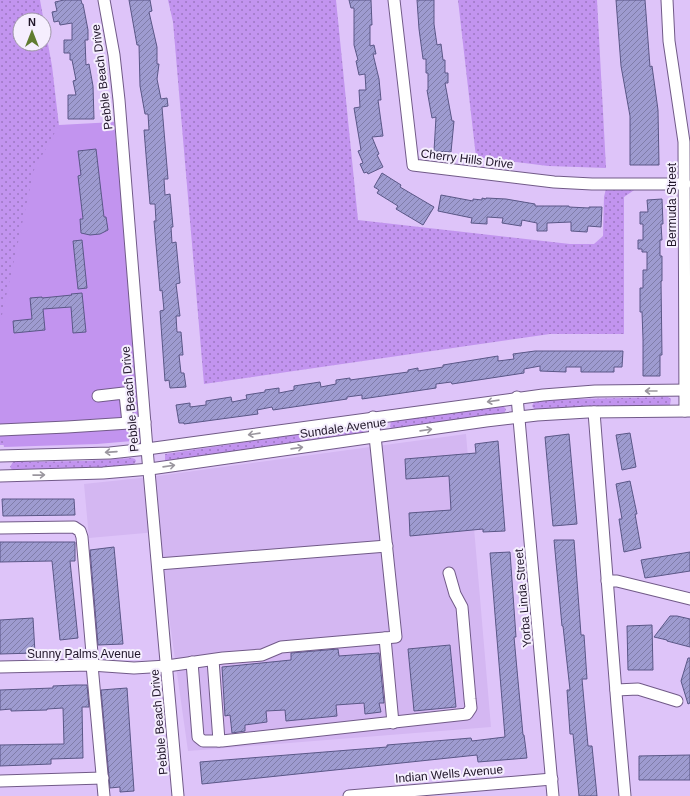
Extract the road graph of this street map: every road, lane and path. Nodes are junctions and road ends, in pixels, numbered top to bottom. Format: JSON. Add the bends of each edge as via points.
{"nodes":[{"id":1,"x":104,"y":0,"type":"edge"},
{"id":2,"x":394,"y":0,"type":"edge"},
{"id":3,"x":667,"y":0,"type":"edge"},
{"id":4,"x":685,"y":184,"type":"junction"},
{"id":5,"x":688,"y":390,"type":"edge"},
{"id":6,"x":98,"y":396,"type":"dead end"},
{"id":7,"x":517,"y":397,"type":"junction"},
{"id":8,"x":688,"y":411,"type":"edge"},
{"id":9,"x":594,"y":412,"type":"junction"},
{"id":10,"x":520,"y":417,"type":"junction"},
{"id":11,"x":373,"y":418,"type":"junction"},
{"id":12,"x":145,"y":422,"type":"junction"},
{"id":13,"x":128,"y":423,"type":"junction"},
{"id":14,"x":0,"y":430,"type":"edge"},
{"id":15,"x":375,"y":437,"type":"junction"},
{"id":16,"x":147,"y":449,"type":"junction"},
{"id":17,"x":0,"y":456,"type":"edge"},
{"id":18,"x":150,"y":469,"type":"junction"},
{"id":19,"x":0,"y":476,"type":"edge"},
{"id":20,"x":0,"y":528,"type":"edge"},
{"id":21,"x":386,"y":546,"type":"junction"},
{"id":22,"x":158,"y":564,"type":"junction"},
{"id":23,"x":449,"y":573,"type":"dead end"},
{"id":24,"x":607,"y":581,"type":"junction"},
{"id":25,"x":690,"y":599,"type":"edge"},
{"id":26,"x":385,"y":638,"type":"junction"},
{"id":27,"x":213,"y":660,"type":"junction"},
{"id":28,"x":192,"y":662,"type":"junction"},
{"id":29,"x":92,"y":665,"type":"junction"},
{"id":30,"x":167,"y":666,"type":"junction"},
{"id":31,"x":0,"y":667,"type":"edge"},
{"id":32,"x":616,"y":690,"type":"junction"},
{"id":33,"x":677,"y":701,"type":"dead end"},
{"id":34,"x":393,"y":723,"type":"junction"},
{"id":35,"x":220,"y":741,"type":"junction"},
{"id":36,"x":102,"y":778,"type":"junction"},
{"id":37,"x":552,"y":779,"type":"junction"},
{"id":38,"x":0,"y":781,"type":"edge"},
{"id":39,"x":104,"y":796,"type":"edge"},
{"id":40,"x":178,"y":796,"type":"edge"},
{"id":41,"x":349,"y":796,"type":"edge"},
{"id":42,"x":553,"y":796,"type":"edge"},
{"id":43,"x":625,"y":796,"type":"edge"}],
"edges":[{"from":1,"to":12,"type":"street","name":"Pebble Beach Drive","via":[[119,100]]},
{"from":2,"to":4,"type":"street","name":"Cherry Hills Drive","via":[[413,165],[554,182]]},
{"from":3,"to":4,"type":"street","name":"Bermuda Street","via":[[684,142]]},
{"from":4,"to":5,"type":"street","name":"Bermuda Street"},
{"from":5,"to":7,"type":"street","name":"Sundale Avenue","one_way":true,"via":[[595,391]]},
{"from":5,"to":8,"type":"street","name":"Bermuda Street"},
{"from":6,"to":13,"type":"street","via":[[125,394]]},
{"from":7,"to":10,"type":"street","name":"Yorba Linda Street"},
{"from":7,"to":11,"type":"street","name":"Sundale Avenue","one_way":true},
{"from":8,"to":9,"type":"street","name":"Sundale Avenue"},
{"from":9,"to":10,"type":"street","name":"Sundale Avenue"},
{"from":9,"to":24,"type":"street"},
{"from":15,"to":10,"type":"street","name":"Sundale Avenue","one_way":true},
{"from":10,"to":37,"type":"street","name":"Yorba Linda Street"},
{"from":11,"to":15,"type":"street"},
{"from":11,"to":16,"type":"street","name":"Sundale Avenue","one_way":true},
{"from":12,"to":13,"type":"street"},
{"from":12,"to":16,"type":"street","name":"Pebble Beach Drive"},
{"from":13,"to":14,"type":"street"},
{"from":18,"to":15,"type":"street","name":"Sundale Avenue","one_way":true},
{"from":15,"to":21,"type":"street"},
{"from":16,"to":17,"type":"street","name":"Sundale Avenue","one_way":true,"via":[[110,453]]},
{"from":16,"to":18,"type":"street","name":"Pebble Beach Drive"},
{"from":19,"to":18,"type":"street","name":"Sundale Avenue","one_way":true},
{"from":18,"to":22,"type":"street","name":"Pebble Beach Drive"},
{"from":20,"to":29,"type":"street","via":[[74,527],[80,531]]},
{"from":21,"to":22,"type":"street"},
{"from":21,"to":26,"type":"street","via":[[396,637]]},
{"from":22,"to":30,"type":"street","name":"Pebble Beach Drive"},
{"from":23,"to":34,"type":"street","via":[[462,607],[471,708],[463,716]]},
{"from":24,"to":25,"type":"street","via":[[617,581]]},
{"from":24,"to":32,"type":"street"},
{"from":26,"to":27,"type":"street","name":"Sunny Palms Avenue","via":[[281,647],[262,655]]},
{"from":26,"to":34,"type":"street"},
{"from":27,"to":28,"type":"street","name":"Sunny Palms Avenue"},
{"from":27,"to":35,"type":"street"},
{"from":28,"to":30,"type":"street","name":"Sunny Palms Avenue"},
{"from":28,"to":35,"type":"street","via":[[198,737],[203,741]]},
{"from":29,"to":30,"type":"street","name":"Sunny Palms Avenue","via":[[134,668]]},
{"from":29,"to":31,"type":"street","name":"Sunny Palms Avenue"},
{"from":29,"to":36,"type":"street"},
{"from":30,"to":40,"type":"street","name":"Pebble Beach Drive"},
{"from":32,"to":33,"type":"street","via":[[638,689]]},
{"from":32,"to":43,"type":"street"},
{"from":34,"to":35,"type":"street"},
{"from":36,"to":38,"type":"street"},
{"from":36,"to":39,"type":"street"},
{"from":37,"to":41,"type":"street","name":"Indian Wells Avenue"},
{"from":37,"to":42,"type":"street","name":"Yorba Linda Street"}]}
